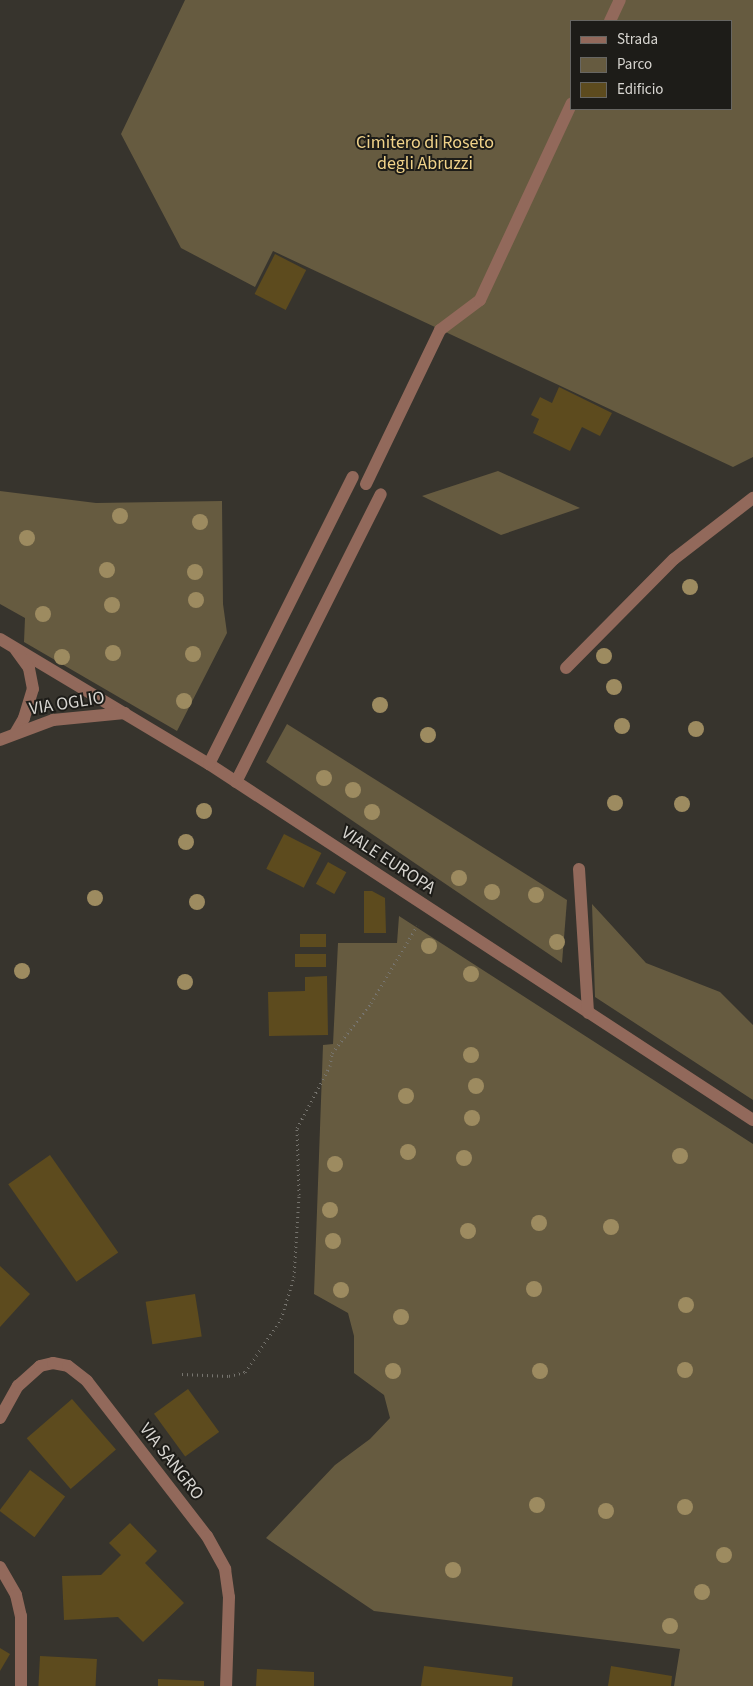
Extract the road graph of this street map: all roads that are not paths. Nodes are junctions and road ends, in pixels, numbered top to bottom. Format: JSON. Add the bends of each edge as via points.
{"nodes":[{"id":1,"x":620,"y":0,"type":"edge"},
{"id":2,"x":610,"y":20,"type":"edge"},
{"id":3,"x":570,"y":107,"type":"edge"},
{"id":4,"x":353,"y":477,"type":"dead end"},
{"id":5,"x":366,"y":484,"type":"dead end"},
{"id":6,"x":381,"y":494,"type":"dead end"},
{"id":7,"x":753,"y":498,"type":"edge"},
{"id":8,"x":0,"y":639,"type":"edge"},
{"id":9,"x":12,"y":645,"type":"junction"},
{"id":10,"x":566,"y":668,"type":"dead end"},
{"id":11,"x":125,"y":713,"type":"junction"},
{"id":12,"x":16,"y":732,"type":"junction"},
{"id":13,"x":0,"y":740,"type":"edge"},
{"id":14,"x":210,"y":764,"type":"junction"},
{"id":15,"x":236,"y":782,"type":"junction"},
{"id":16,"x":579,"y":869,"type":"dead end"},
{"id":17,"x":588,"y":1013,"type":"junction"},
{"id":18,"x":753,"y":1120,"type":"edge"},
{"id":19,"x":0,"y":1418,"type":"edge"},
{"id":20,"x":0,"y":1567,"type":"edge"},
{"id":21,"x":21,"y":1686,"type":"edge"},
{"id":22,"x":226,"y":1686,"type":"edge"}],
"edges":[{"from":1,"to":2,"type":"street"},
{"from":3,"to":5,"type":"street","via":[[480,300],[440,330]]},
{"from":4,"to":14,"type":"street"},
{"from":6,"to":15,"type":"street"},
{"from":7,"to":10,"type":"street","via":[[674,559]]},
{"from":8,"to":9,"type":"street","name":"VIALE EUROPA"},
{"from":9,"to":11,"type":"street","name":"VIALE EUROPA"},
{"from":9,"to":12,"type":"street","name":"VIA OGLIO","via":[[29,668],[33,689],[27,712]]},
{"from":11,"to":12,"type":"street","name":"VIA OGLIO","via":[[54,720]]},
{"from":11,"to":14,"type":"street","name":"VIALE EUROPA"},
{"from":12,"to":13,"type":"street","name":"VIA OGLIO"},
{"from":14,"to":15,"type":"street","name":"VIALE EUROPA"},
{"from":15,"to":17,"type":"street","name":"VIALE EUROPA"},
{"from":16,"to":17,"type":"street"},
{"from":17,"to":18,"type":"street","name":"VIALE EUROPA"},
{"from":19,"to":22,"type":"street","name":"VIA SANGRO","via":[[18,1386],[40,1366],[61,1364],[87,1381],[207,1536],[225,1569],[229,1608]]},
{"from":20,"to":21,"type":"street","via":[[16,1595],[21,1616]]}]}
